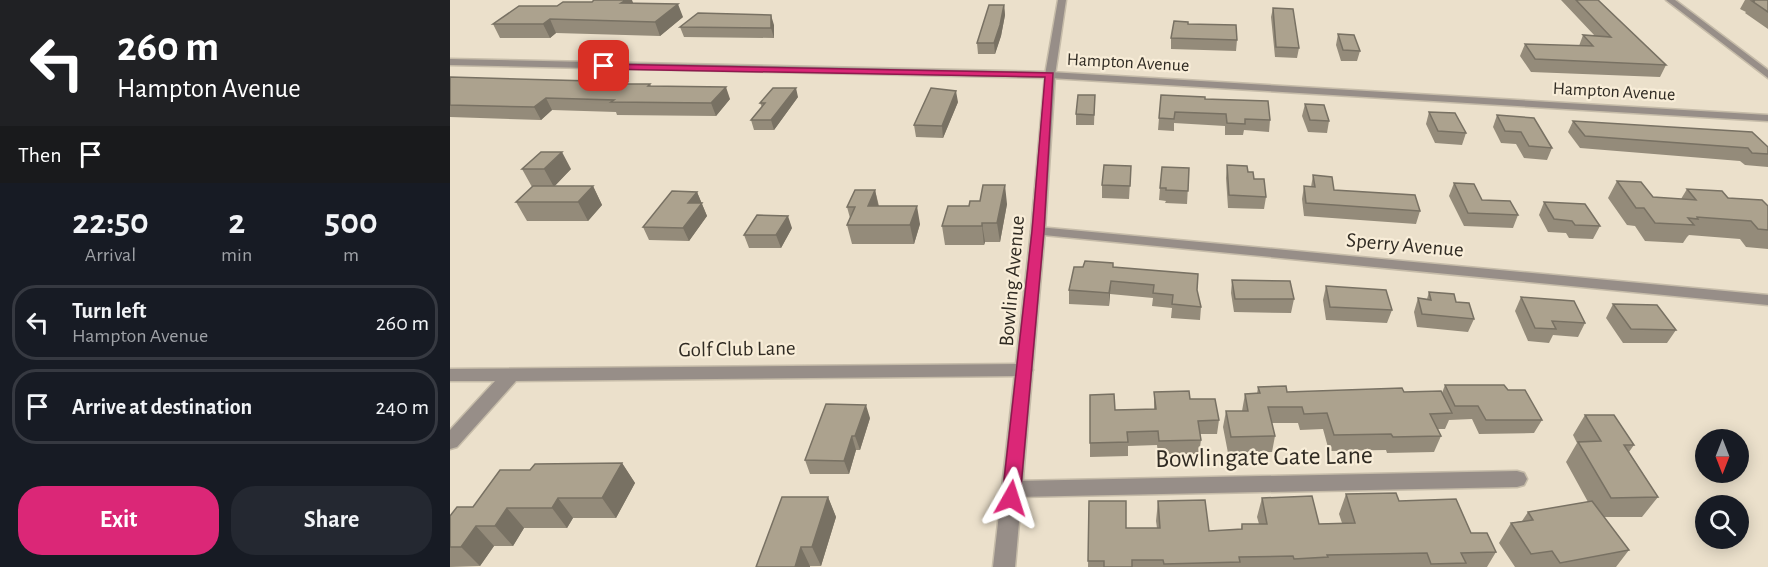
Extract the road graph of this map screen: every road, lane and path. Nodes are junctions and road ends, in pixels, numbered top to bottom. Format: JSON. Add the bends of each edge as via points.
{"nodes":[{"id":1,"x":1062,"y":0,"type":"edge"},
{"id":2,"x":1670,"y":0,"type":"edge"},
{"id":3,"x":450,"y":62,"type":"edge"},
{"id":4,"x":1050,"y":75,"type":"junction"},
{"id":5,"x":1768,"y":75,"type":"edge"},
{"id":6,"x":1768,"y":118,"type":"edge"},
{"id":7,"x":1038,"y":231,"type":"junction"},
{"id":8,"x":1768,"y":300,"type":"edge"},
{"id":9,"x":1024,"y":370,"type":"junction"},
{"id":10,"x":450,"y":375,"type":"edge"},
{"id":11,"x":511,"y":375,"type":"junction"},
{"id":12,"x":450,"y":442,"type":"edge"},
{"id":13,"x":1517,"y":479,"type":"dead end"},
{"id":14,"x":1012,"y":489,"type":"junction"},
{"id":15,"x":1004,"y":567,"type":"edge"}],
"edges":[{"from":1,"to":4,"type":"street","name":"Bowling Avenue"},
{"from":2,"to":5,"type":"street"},
{"from":3,"to":4,"type":"street","name":"Hampton Avenue"},
{"from":4,"to":6,"type":"street","name":"Hampton Avenue"},
{"from":4,"to":7,"type":"street","name":"Bowling Avenue"},
{"from":7,"to":8,"type":"street","name":"Sperry Avenue"},
{"from":7,"to":9,"type":"street","name":"Bowling Avenue"},
{"from":9,"to":11,"type":"street","name":"Golf Club Lane"},
{"from":9,"to":14,"type":"street","name":"Bowling Avenue"},
{"from":10,"to":11,"type":"street","name":"Golf Club Lane"},
{"from":11,"to":12,"type":"street"},
{"from":13,"to":14,"type":"street","name":"Bowlingate Gate Lane"},
{"from":14,"to":15,"type":"street","name":"Bowling Avenue"}]}
